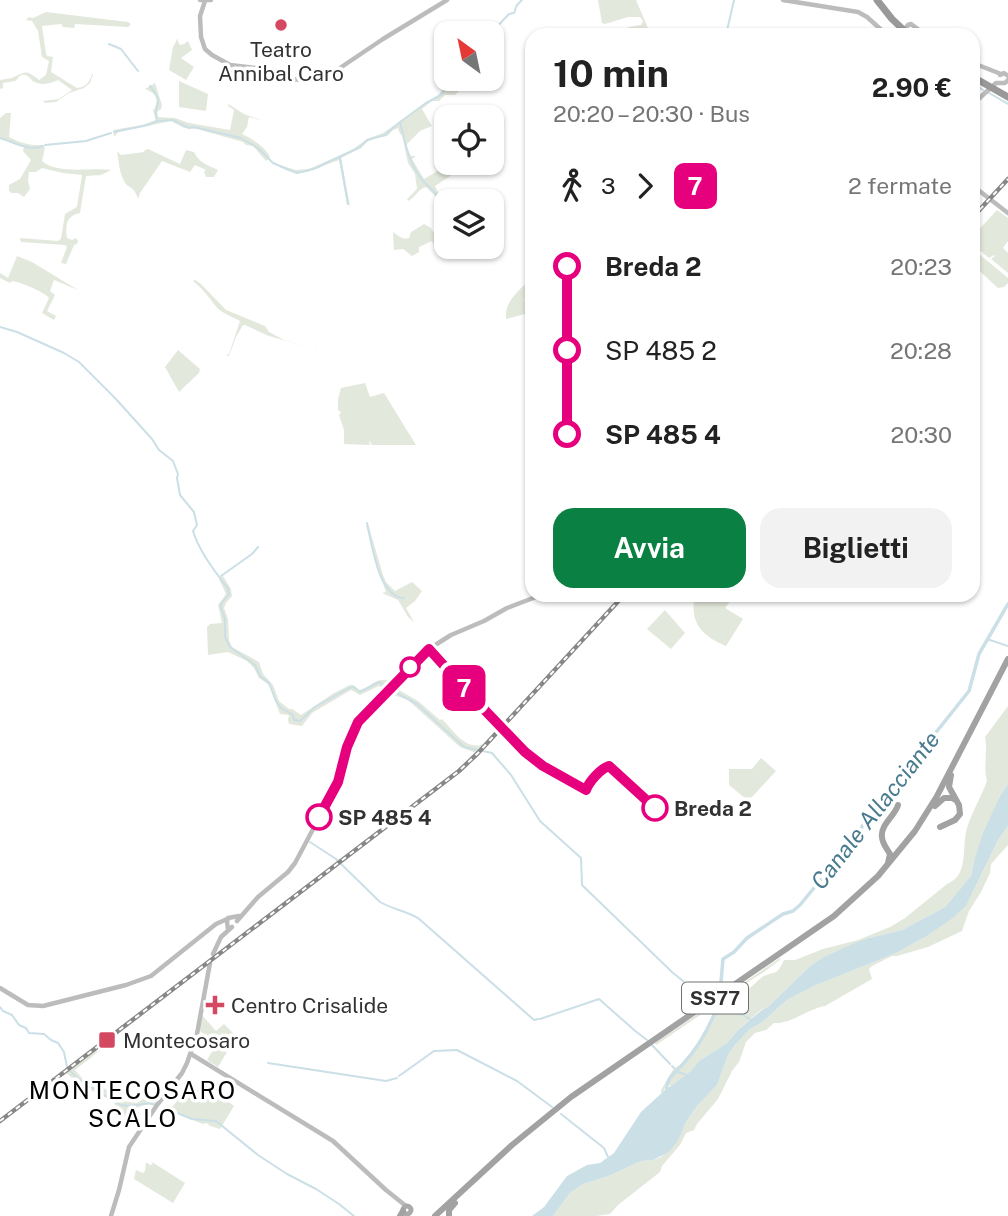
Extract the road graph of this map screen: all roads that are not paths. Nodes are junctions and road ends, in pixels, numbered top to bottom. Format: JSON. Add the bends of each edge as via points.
{"nodes":[{"id":1,"x":200,"y":0,"type":"edge"},
{"id":2,"x":447,"y":0,"type":"edge"},
{"id":3,"x":783,"y":0,"type":"edge"},
{"id":4,"x":874,"y":0,"type":"edge"},
{"id":5,"x":209,"y":1,"type":"edge"},
{"id":6,"x":879,"y":28,"type":"edge"},
{"id":7,"x":896,"y":28,"type":"edge"},
{"id":8,"x":980,"y":67,"type":"edge"},
{"id":9,"x":980,"y":76,"type":"edge"},
{"id":10,"x":1000,"y":78,"type":"edge"},
{"id":11,"x":1008,"y":95,"type":"edge"},
{"id":12,"x":980,"y":97,"type":"edge"},
{"id":13,"x":980,"y":192,"type":"edge"},
{"id":14,"x":1008,"y":214,"type":"edge"},
{"id":15,"x":525,"y":601,"type":"edge"},
{"id":16,"x":1008,"y":662,"type":"edge"},
{"id":17,"x":990,"y":696,"type":"junction"},
{"id":18,"x":968,"y":742,"type":"junction"},
{"id":19,"x":957,"y":802,"type":"junction"},
{"id":20,"x":906,"y":810,"type":"dead end"},
{"id":21,"x":927,"y":813,"type":"junction"},
{"id":22,"x":920,"y":827,"type":"junction"},
{"id":23,"x":942,"y":827,"type":"dead end"},
{"id":24,"x":883,"y":841,"type":"junction"},
{"id":25,"x":864,"y":890,"type":"junction"},
{"id":26,"x":237,"y":918,"type":"junction"},
{"id":27,"x":227,"y":924,"type":"junction"},
{"id":28,"x":213,"y":954,"type":"dead end"},
{"id":29,"x":779,"y":955,"type":"junction"},
{"id":30,"x":210,"y":963,"type":"dead end"},
{"id":31,"x":0,"y":988,"type":"edge"},
{"id":32,"x":191,"y":1054,"type":"junction"},
{"id":33,"x":479,"y":1176,"type":"junction"},
{"id":34,"x":406,"y":1213,"type":"edge"},
{"id":35,"x":437,"y":1214,"type":"edge"},
{"id":36,"x":111,"y":1216,"type":"edge"},
{"id":37,"x":449,"y":1216,"type":"edge"}],
"edges":[{"from":1,"to":5,"type":"main road"},
{"from":2,"to":5,"type":"main road","via":[[323,77],[306,80],[230,65],[207,51],[200,25]]},
{"from":3,"to":6,"type":"main road","via":[[859,12]]},
{"from":4,"to":7,"type":"highway"},
{"from":8,"to":10,"type":"main road"},
{"from":9,"to":10,"type":"highway"},
{"from":10,"to":11,"type":"highway"},
{"from":10,"to":12,"type":"main road"},
{"from":13,"to":14,"type":"main road"},
{"from":15,"to":26,"type":"main road","via":[[437,643],[356,724],[336,786],[295,863]]},
{"from":16,"to":17,"type":"highway","number":"SS77"},
{"from":17,"to":18,"type":"highway","number":"SS77"},
{"from":17,"to":21,"type":"highway","number":"SS77"},
{"from":18,"to":19,"type":"highway","via":[[949,782]]},
{"from":18,"to":22,"type":"highway","number":"SS77"},
{"from":19,"to":22,"type":"highway","via":[[939,801]]},
{"from":19,"to":23,"type":"highway","via":[[959,816]]},
{"from":20,"to":24,"type":"highway","via":[[894,809],[882,832]]},
{"from":21,"to":24,"type":"highway","via":[[901,845],[891,847]]},
{"from":21,"to":25,"type":"highway","number":"SS77"},
{"from":22,"to":29,"type":"highway","number":"SS77","via":[[859,898]]},
{"from":24,"to":25,"type":"highway","via":[[889,861]]},
{"from":25,"to":29,"type":"highway","number":"SS77"},
{"from":26,"to":27,"type":"main road","via":[[230,917]]},
{"from":26,"to":27,"type":"main road","via":[[236,924]]},
{"from":27,"to":28,"type":"main road"},
{"from":27,"to":31,"type":"main road","via":[[216,924],[143,980],[39,1006]]},
{"from":29,"to":33,"type":"highway","number":"SS77","via":[[550,1114]]},
{"from":30,"to":32,"type":"main road"},
{"from":32,"to":34,"type":"main road","via":[[330,1139]]},
{"from":32,"to":36,"type":"main road","via":[[128,1151]]},
{"from":33,"to":35,"type":"highway","number":"SS77"},
{"from":33,"to":37,"type":"highway","via":[[450,1208]]}]}
